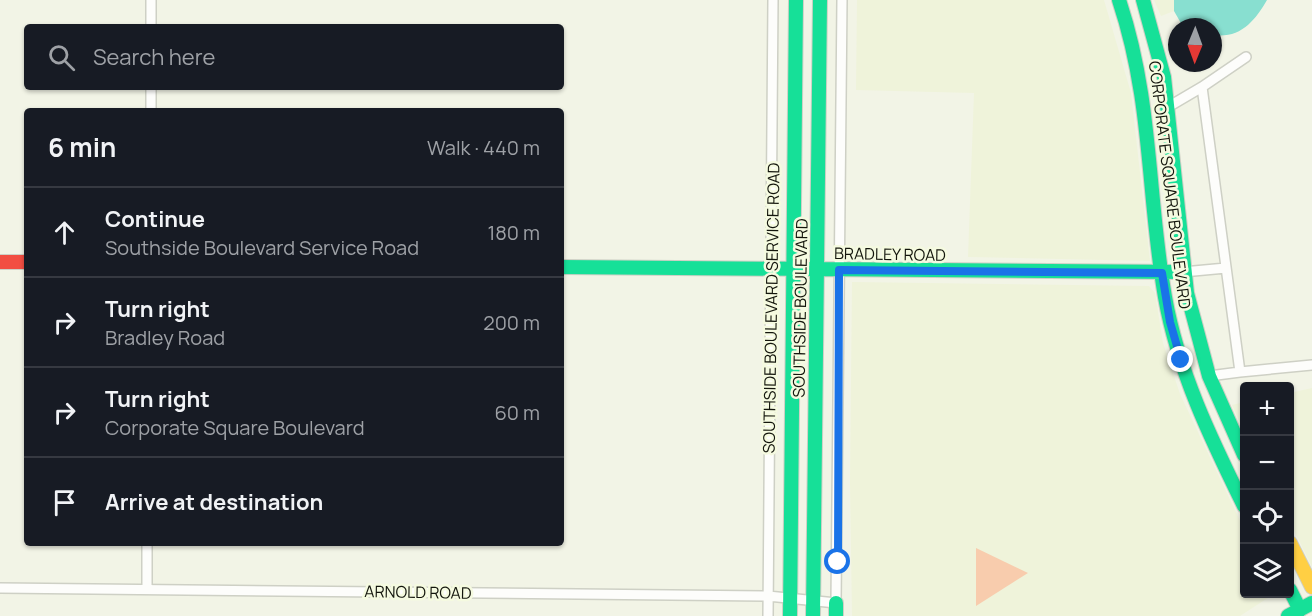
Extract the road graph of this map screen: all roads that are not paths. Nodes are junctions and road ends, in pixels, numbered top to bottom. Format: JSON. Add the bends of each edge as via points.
{"nodes":[{"id":1,"x":151,"y":0,"type":"edge"},
{"id":2,"x":773,"y":0,"type":"edge"},
{"id":3,"x":796,"y":0,"type":"edge"},
{"id":4,"x":819,"y":0,"type":"edge"},
{"id":5,"x":843,"y":0,"type":"edge"},
{"id":6,"x":1119,"y":0,"type":"edge"},
{"id":7,"x":1143,"y":0,"type":"edge"},
{"id":8,"x":151,"y":24,"type":"edge"},
{"id":9,"x":1246,"y":57,"type":"dead end"},
{"id":10,"x":1202,"y":87,"type":"junction"},
{"id":11,"x":151,"y":90,"type":"edge"},
{"id":12,"x":1168,"y":107,"type":"junction"},
{"id":13,"x":151,"y":108,"type":"edge"},
{"id":14,"x":0,"y":262,"type":"edge"},
{"id":15,"x":24,"y":262,"type":"edge"},
{"id":16,"x":564,"y":267,"type":"edge"},
{"id":17,"x":1226,"y":268,"type":"junction"},
{"id":18,"x":771,"y":269,"type":"junction"},
{"id":19,"x":794,"y":270,"type":"junction"},
{"id":20,"x":817,"y":270,"type":"junction"},
{"id":21,"x":839,"y":270,"type":"junction"},
{"id":22,"x":1183,"y":272,"type":"junction"},
{"id":23,"x":1162,"y":273,"type":"junction"},
{"id":24,"x":1312,"y":365,"type":"edge"},
{"id":25,"x":1239,"y":372,"type":"junction"},
{"id":26,"x":1209,"y":376,"type":"junction"},
{"id":27,"x":1240,"y":444,"type":"edge"},
{"id":28,"x":1240,"y":496,"type":"edge"},
{"id":29,"x":1290,"y":544,"type":"edge"},
{"id":30,"x":147,"y":546,"type":"edge"},
{"id":31,"x":1312,"y":587,"type":"edge"},
{"id":32,"x":0,"y":588,"type":"edge"},
{"id":33,"x":147,"y":589,"type":"junction"},
{"id":34,"x":768,"y":596,"type":"junction"},
{"id":35,"x":790,"y":598,"type":"junction"},
{"id":36,"x":813,"y":600,"type":"junction"},
{"id":37,"x":836,"y":610,"type":"edge"},
{"id":38,"x":768,"y":616,"type":"edge"},
{"id":39,"x":790,"y":616,"type":"edge"},
{"id":40,"x":813,"y":616,"type":"edge"}],
"edges":[{"from":1,"to":8,"type":"street"},
{"from":2,"to":18,"type":"street","name":"SOUTHSIDE BOULEVARD SERVICE ROAD"},
{"from":3,"to":19,"type":"main road","name":"SOUTHSIDE BOULEVARD"},
{"from":4,"to":20,"type":"main road","name":"SOUTHSIDE BOULEVARD"},
{"from":5,"to":21,"type":"street"},
{"from":6,"to":23,"type":"main road","name":"CORPORATE SQUARE BOULEVARD","via":[[1145,94]]},
{"from":7,"to":12,"type":"main road","name":"CORPORATE SQUARE BOULEVARD","via":[[1156,40]]},
{"from":9,"to":10,"type":"street"},
{"from":10,"to":12,"type":"street"},
{"from":10,"to":17,"type":"street"},
{"from":11,"to":13,"type":"street"},
{"from":12,"to":22,"type":"main road","name":"CORPORATE SQUARE BOULEVARD"},
{"from":14,"to":15,"type":"main road"},
{"from":16,"to":18,"type":"main road","name":"BRADLEY ROAD"},
{"from":17,"to":22,"type":"street"},
{"from":17,"to":25,"type":"street"},
{"from":18,"to":19,"type":"main road","name":"BRADLEY ROAD"},
{"from":18,"to":34,"type":"street","name":"SOUTHSIDE BOULEVARD SERVICE ROAD"},
{"from":19,"to":20,"type":"main road","name":"BRADLEY ROAD"},
{"from":19,"to":35,"type":"main road","name":"SOUTHSIDE BOULEVARD"},
{"from":20,"to":21,"type":"main road","name":"BRADLEY ROAD"},
{"from":20,"to":36,"type":"main road","name":"SOUTHSIDE BOULEVARD"},
{"from":21,"to":23,"type":"main road","name":"BRADLEY ROAD"},
{"from":21,"to":37,"type":"street"},
{"from":22,"to":23,"type":"main road","name":"BRADLEY ROAD"},
{"from":22,"to":26,"type":"main road","name":"CORPORATE SQUARE BOULEVARD"},
{"from":23,"to":28,"type":"main road","name":"CORPORATE SQUARE BOULEVARD","via":[[1170,322],[1189,385],[1212,443]]},
{"from":24,"to":25,"type":"street"},
{"from":25,"to":26,"type":"street"},
{"from":26,"to":27,"type":"main road","name":"CORPORATE SQUARE BOULEVARD"},
{"from":29,"to":31,"type":"main road"},
{"from":30,"to":33,"type":"street"},
{"from":32,"to":33,"type":"street","name":"ARNOLD ROAD"},
{"from":33,"to":34,"type":"street","name":"ARNOLD ROAD"},
{"from":34,"to":35,"type":"street","name":"ARNOLD ROAD"},
{"from":34,"to":38,"type":"street","name":"SOUTHSIDE BOULEVARD SERVICE ROAD"},
{"from":35,"to":36,"type":"street","name":"ARNOLD ROAD"},
{"from":35,"to":39,"type":"main road","name":"SOUTHSIDE BOULEVARD"},
{"from":36,"to":37,"type":"street","name":"ARNOLD ROAD"},
{"from":36,"to":40,"type":"main road","name":"SOUTHSIDE BOULEVARD"}]}
